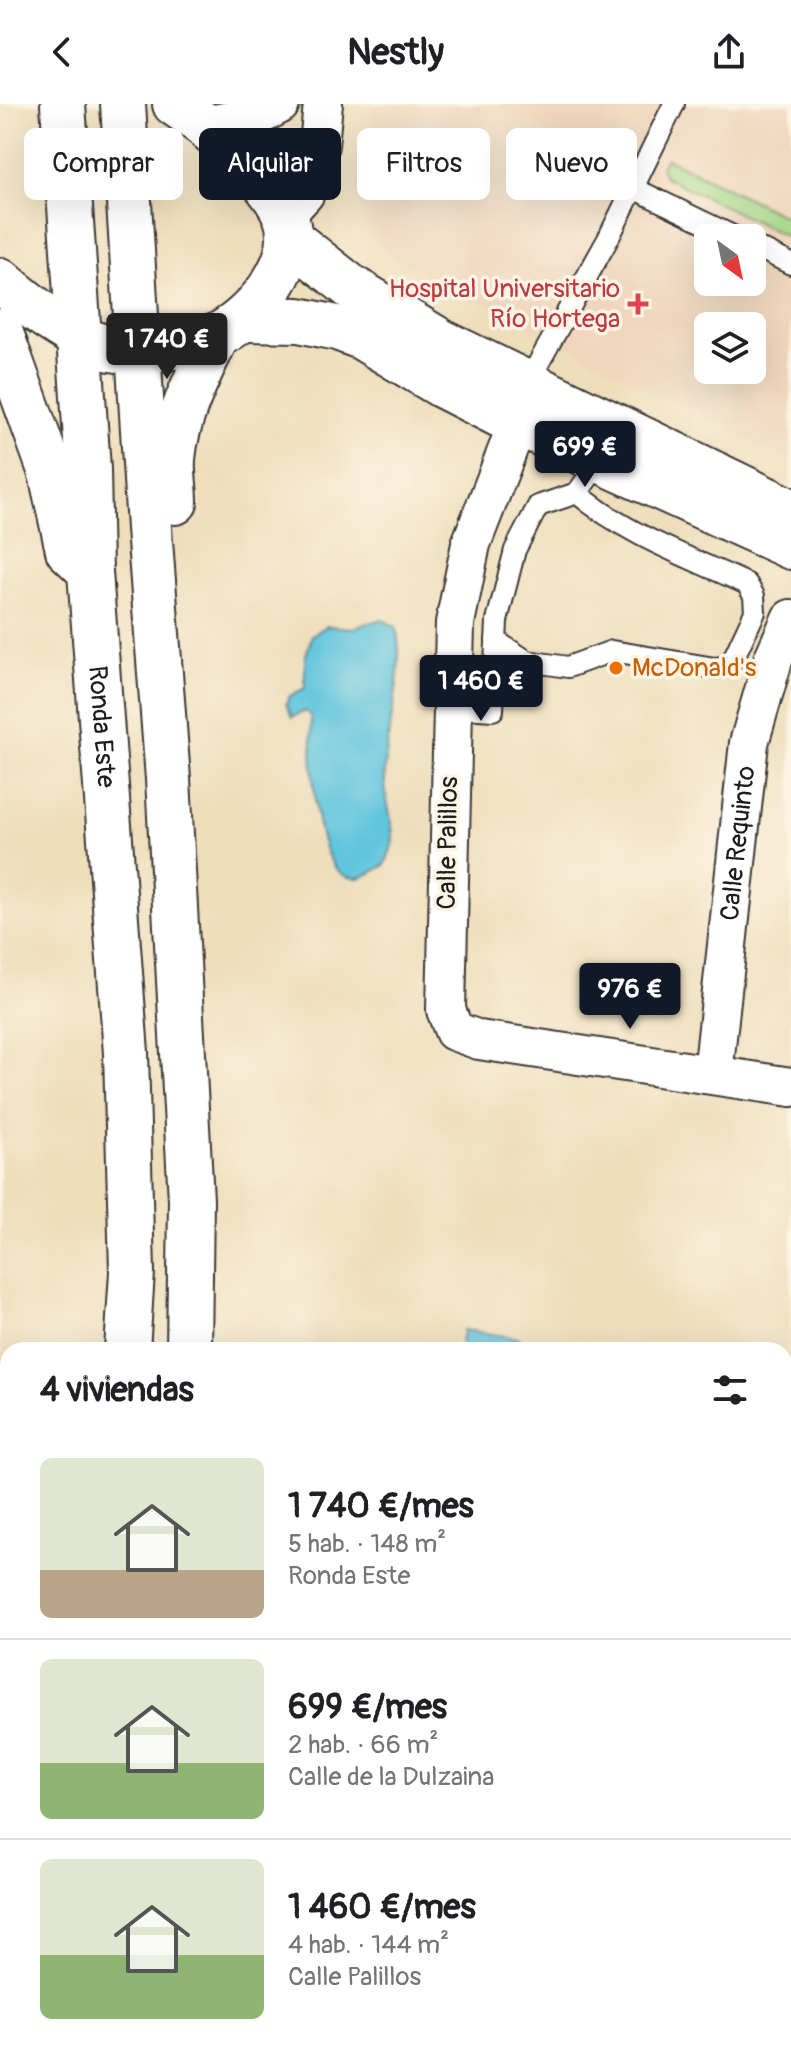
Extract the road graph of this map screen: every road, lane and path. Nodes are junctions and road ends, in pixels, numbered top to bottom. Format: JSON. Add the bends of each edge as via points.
{"nodes":[{"id":1,"x":63,"y":104,"type":"edge"},
{"id":2,"x":123,"y":104,"type":"edge"},
{"id":3,"x":280,"y":104,"type":"edge"},
{"id":4,"x":323,"y":104,"type":"edge"},
{"id":5,"x":674,"y":104,"type":"edge"},
{"id":6,"x":190,"y":112,"type":"edge"},
{"id":7,"x":637,"y":180,"type":"edge"},
{"id":8,"x":637,"y":190,"type":"edge"},
{"id":9,"x":627,"y":200,"type":"edge"},
{"id":10,"x":708,"y":224,"type":"edge"},
{"id":11,"x":287,"y":227,"type":"junction"},
{"id":12,"x":766,"y":252,"type":"edge"},
{"id":13,"x":791,"y":264,"type":"edge"},
{"id":14,"x":0,"y":280,"type":"edge"},
{"id":15,"x":231,"y":327,"type":"junction"},
{"id":16,"x":0,"y":331,"type":"edge"},
{"id":17,"x":79,"y":337,"type":"junction"},
{"id":18,"x":139,"y":351,"type":"junction"},
{"id":19,"x":523,"y":403,"type":"junction"},
{"id":20,"x":601,"y":474,"type":"junction"},
{"id":21,"x":791,"y":511,"type":"edge"},
{"id":22,"x":791,"y":531,"type":"edge"},
{"id":23,"x":791,"y":547,"type":"edge"},
{"id":24,"x":90,"y":572,"type":"junction"},
{"id":25,"x":791,"y":619,"type":"edge"},
{"id":26,"x":496,"y":641,"type":"junction"},
{"id":27,"x":451,"y":707,"type":"junction"},
{"id":28,"x":168,"y":779,"type":"junction"},
{"id":29,"x":713,"y":1074,"type":"junction"},
{"id":30,"x":791,"y":1087,"type":"edge"},
{"id":31,"x":128,"y":1342,"type":"edge"},
{"id":32,"x":189,"y":1342,"type":"edge"}],
"edges":[{"from":1,"to":17,"type":"main road","name":"Ronda Este"},
{"from":2,"to":18,"type":"main road"},
{"from":3,"to":6,"type":"street","via":[[260,115]]},
{"from":4,"to":11,"type":"street","via":[[319,145],[305,193]]},
{"from":5,"to":7,"type":"lane"},
{"from":6,"to":11,"type":"main road","via":[[259,177]]},
{"from":8,"to":10,"type":"lane"},
{"from":9,"to":19,"type":"lane"},
{"from":11,"to":15,"type":"main road","via":[[280,273]]},
{"from":11,"to":19,"type":"main road","via":[[351,287],[442,342]]},
{"from":12,"to":13,"type":"lane"},
{"from":14,"to":17,"type":"main road"},
{"from":15,"to":18,"type":"main road"},
{"from":15,"to":19,"type":"main road","via":[[299,320],[337,328],[379,346],[441,385]]},
{"from":15,"to":28,"type":"main road","via":[[182,414],[173,462],[189,743]]},
{"from":16,"to":24,"type":"main road","via":[[51,473],[68,550]]},
{"from":17,"to":18,"type":"main road"},
{"from":17,"to":24,"type":"main road","name":"Ronda Este"},
{"from":18,"to":28,"type":"main road"},
{"from":19,"to":20,"type":"main road"},
{"from":19,"to":21,"type":"main road"},
{"from":19,"to":27,"type":"street","name":"Calle Palillos","via":[[461,584]]},
{"from":20,"to":22,"type":"main road","via":[[668,471]]},
{"from":20,"to":23,"type":"main road"},
{"from":20,"to":26,"type":"lane","via":[[538,506],[515,550]]},
{"from":20,"to":26,"type":"lane","via":[[593,506],[651,541],[747,584],[755,612],[733,659],[715,668],[612,651],[568,667],[527,661]]},
{"from":24,"to":31,"type":"main road","name":"Ronda Este","via":[[126,1053],[132,1272]]},
{"from":25,"to":29,"type":"street","name":"Calle Requinto","via":[[749,743]]},
{"from":26,"to":27,"type":"lane","via":[[493,710]]},
{"from":27,"to":29,"type":"street","name":"Calle Palillos","via":[[446,1010],[454,1031],[479,1040]]},
{"from":28,"to":32,"type":"main road","via":[[191,1200]]},
{"from":29,"to":30,"type":"street"}]}
